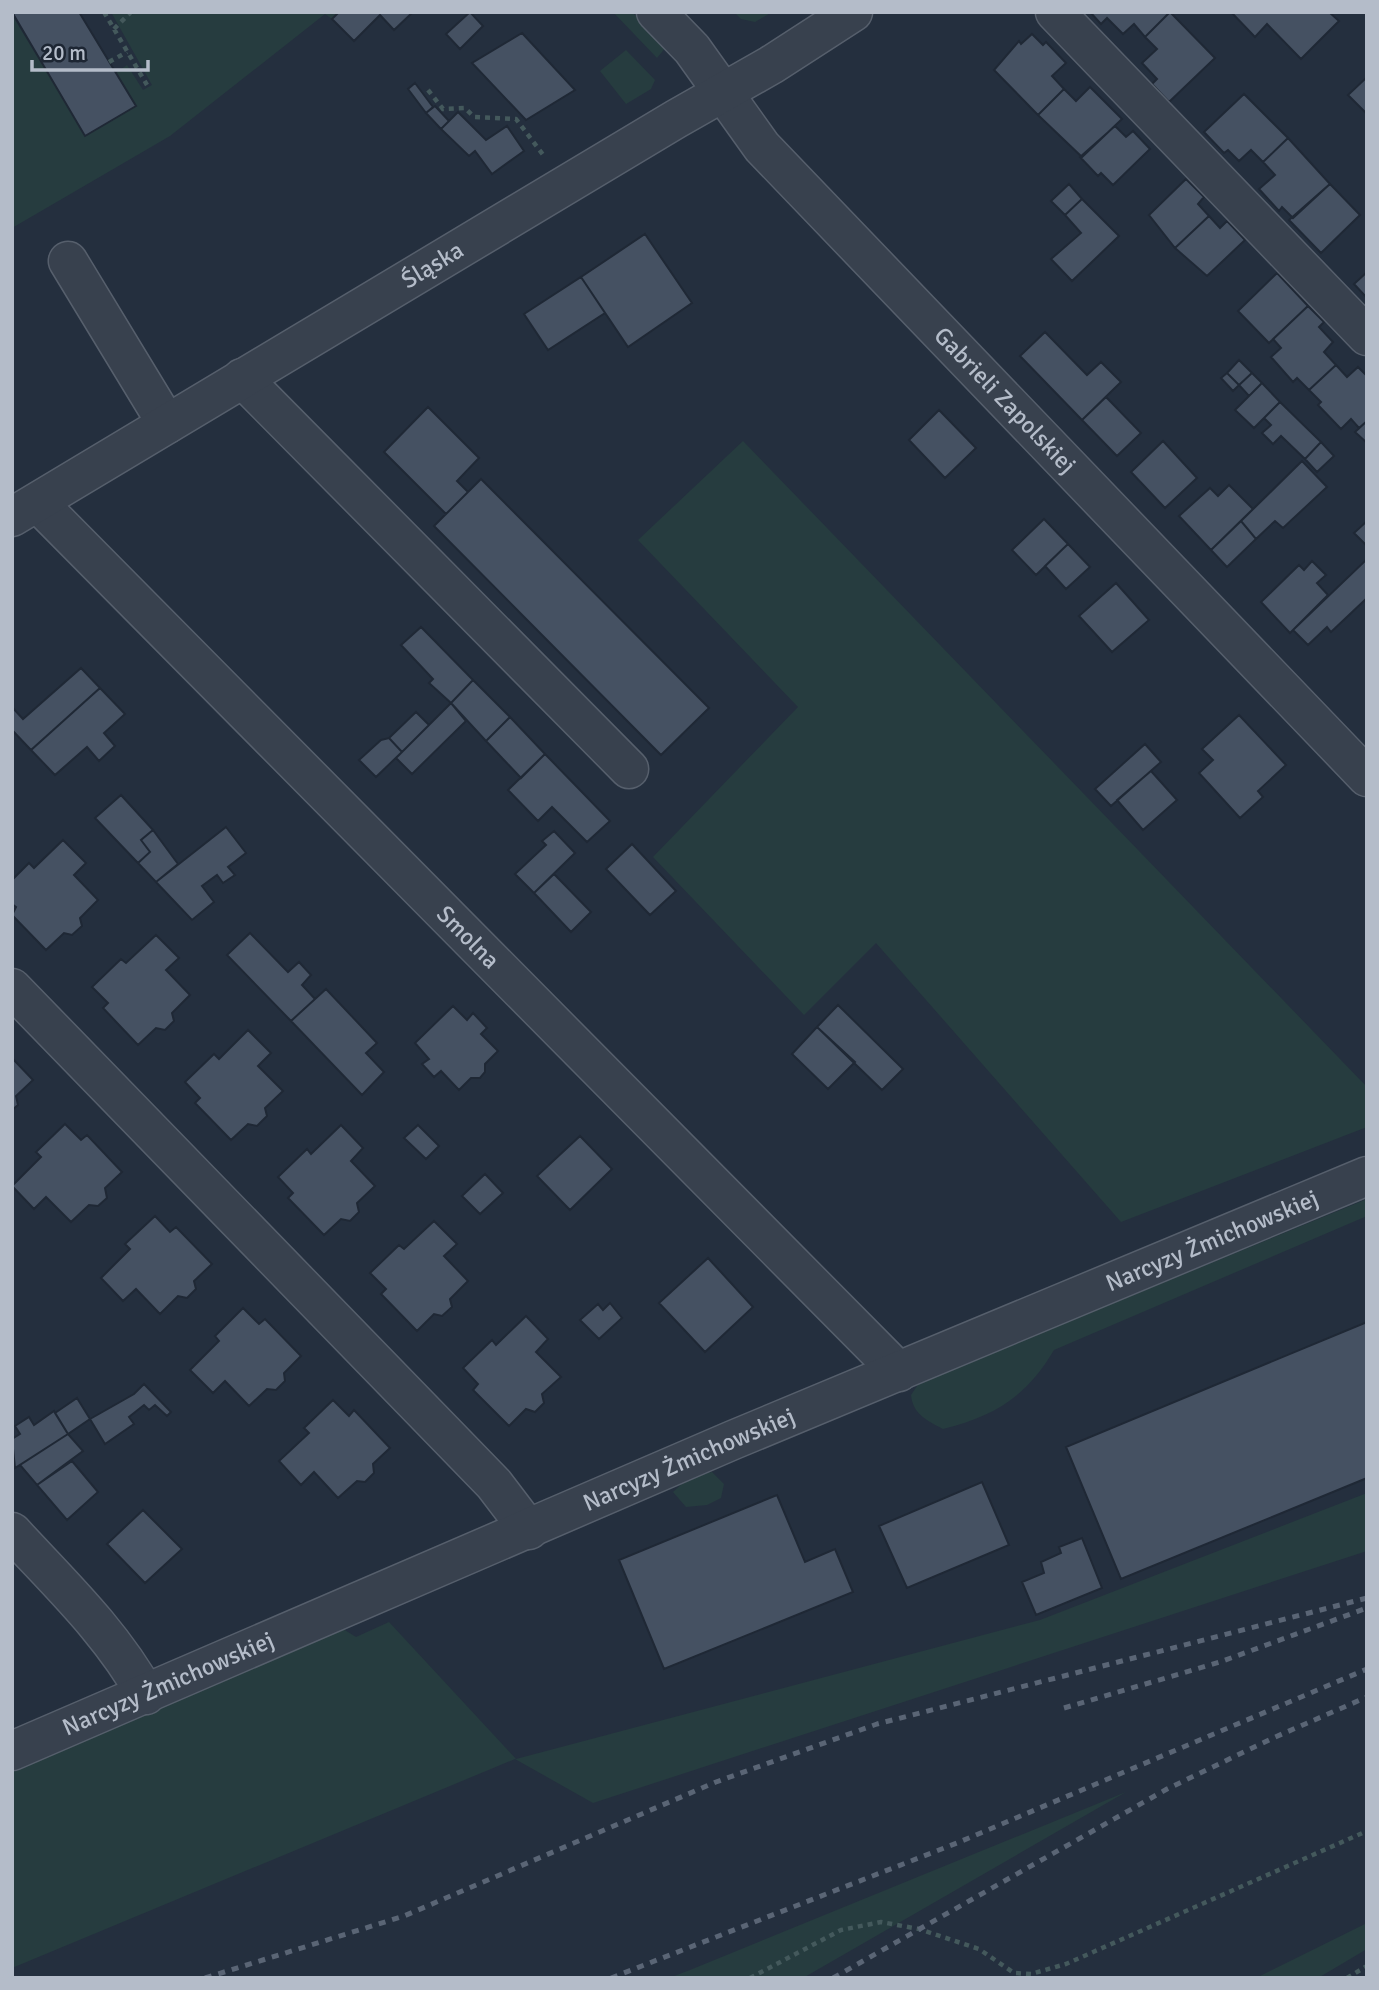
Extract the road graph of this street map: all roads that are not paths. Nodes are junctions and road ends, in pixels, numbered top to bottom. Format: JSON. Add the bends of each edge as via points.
{"nodes":[{"id":1,"x":656,"y":12,"type":"edge"},
{"id":2,"x":853,"y":12,"type":"edge"},
{"id":3,"x":1055,"y":12,"type":"edge"},
{"id":4,"x":721,"y":93,"type":"junction"},
{"id":5,"x":68,"y":261,"type":"dead end"},
{"id":6,"x":1367,"y":336,"type":"edge"},
{"id":7,"x":242,"y":378,"type":"junction"},
{"id":8,"x":167,"y":424,"type":"junction"},
{"id":9,"x":25,"y":510,"type":"edge"},
{"id":10,"x":629,"y":769,"type":"dead end"},
{"id":11,"x":1367,"y":777,"type":"edge"},
{"id":12,"x":12,"y":988,"type":"edge"},
{"id":13,"x":1367,"y":1176,"type":"edge"},
{"id":14,"x":899,"y":1372,"type":"junction"},
{"id":15,"x":529,"y":1530,"type":"junction"},
{"id":16,"x":12,"y":1532,"type":"edge"},
{"id":17,"x":146,"y":1695,"type":"junction"},
{"id":18,"x":12,"y":1751,"type":"edge"}],
"edges":[{"from":1,"to":4,"type":"street","name":"Gabrieli Zapolskiej","via":[[692,49]]},
{"from":2,"to":4,"type":"street","name":"Śląska"},
{"from":3,"to":6,"type":"street"},
{"from":4,"to":7,"type":"street","name":"Śląska"},
{"from":4,"to":11,"type":"street","name":"Gabrieli Zapolskiej","via":[[762,147]]},
{"from":5,"to":8,"type":"street"},
{"from":7,"to":8,"type":"street","name":"Śląska"},
{"from":7,"to":10,"type":"street"},
{"from":8,"to":9,"type":"street","name":"Śląska"},
{"from":9,"to":14,"type":"street","name":"Smolna"},
{"from":12,"to":15,"type":"street","via":[[494,1484]]},
{"from":13,"to":14,"type":"street","name":"Narcyzy Żmichowskiej"},
{"from":14,"to":15,"type":"street","name":"Narcyzy Żmichowskiej"},
{"from":15,"to":17,"type":"street","name":"Narcyzy Żmichowskiej"},
{"from":16,"to":17,"type":"street","via":[[104,1632]]},
{"from":17,"to":18,"type":"street","name":"Narcyzy Żmichowskiej"}]}
